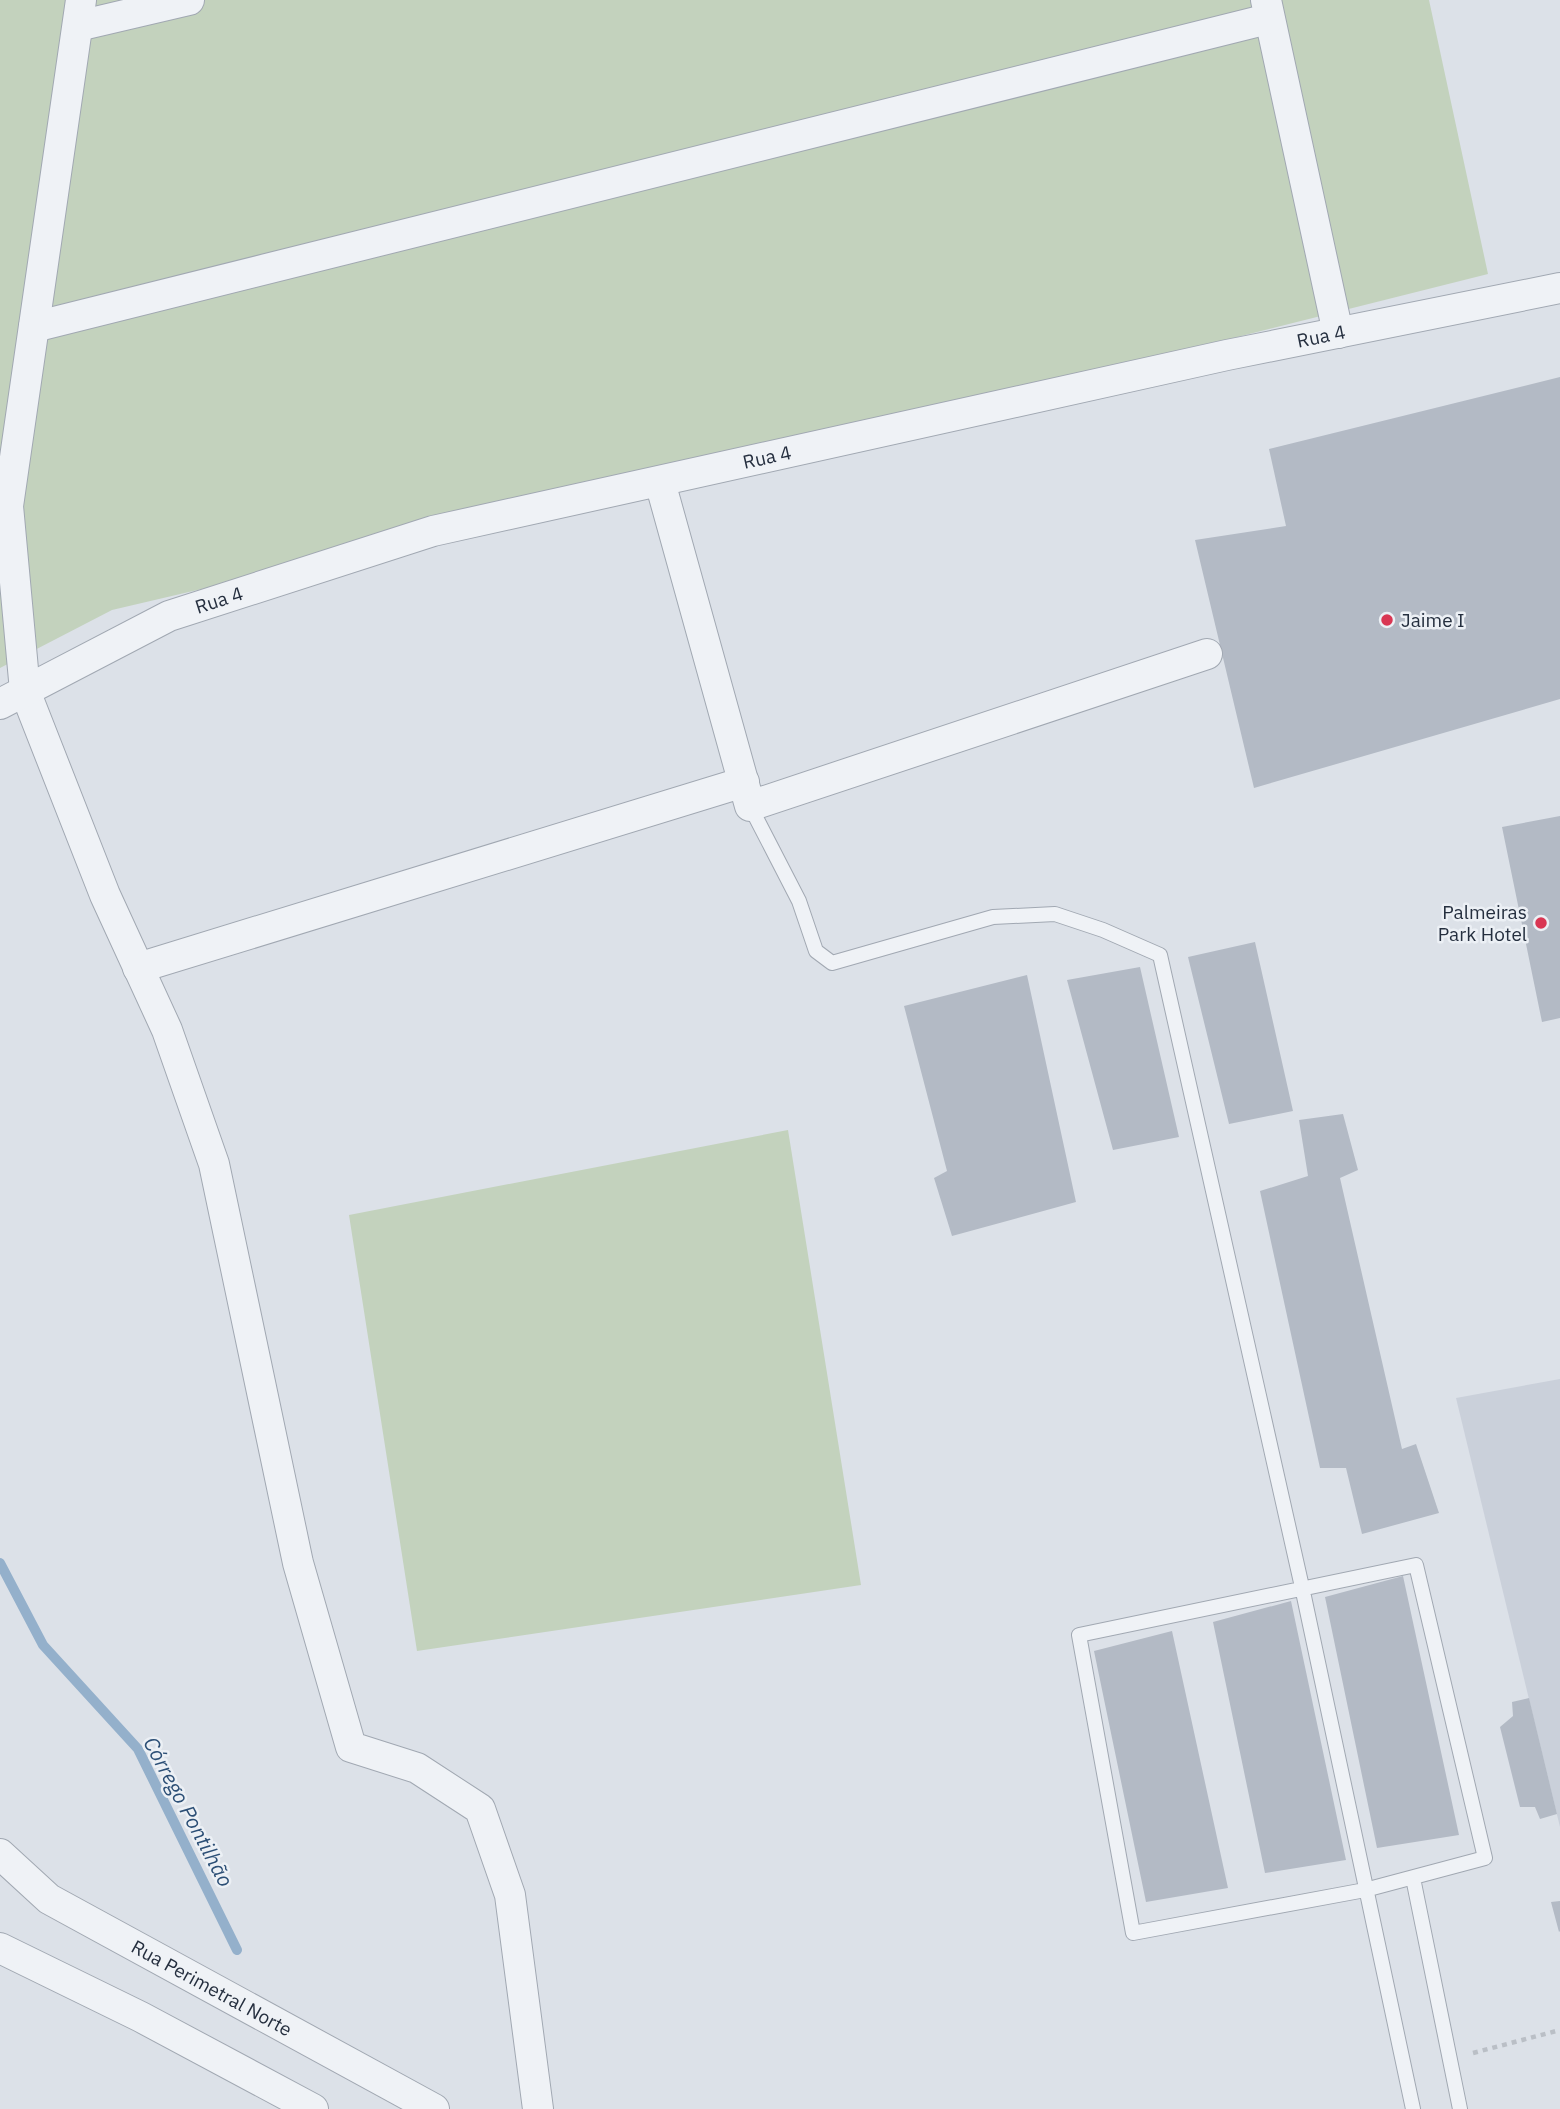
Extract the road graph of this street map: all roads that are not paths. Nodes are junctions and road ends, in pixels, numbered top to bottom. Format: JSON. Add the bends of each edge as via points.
{"nodes":[{"id":1,"x":189,"y":0,"type":"edge"},
{"id":2,"x":1267,"y":10,"type":"edge"},
{"id":3,"x":80,"y":13,"type":"edge"},
{"id":4,"x":1560,"y":288,"type":"edge"},
{"id":5,"x":34,"y":327,"type":"junction"},
{"id":6,"x":1338,"y":332,"type":"junction"},
{"id":7,"x":660,"y":482,"type":"junction"},
{"id":8,"x":1207,"y":654,"type":"dead end"},
{"id":9,"x":13,"y":698,"type":"edge"},
{"id":10,"x":747,"y":794,"type":"junction"},
{"id":11,"x":138,"y":968,"type":"junction"},
{"id":12,"x":1302,"y":1587,"type":"junction"},
{"id":13,"x":0,"y":1854,"type":"edge"},
{"id":14,"x":1413,"y":1878,"type":"junction"},
{"id":15,"x":1364,"y":1890,"type":"junction"},
{"id":16,"x":0,"y":1948,"type":"edge"},
{"id":17,"x":313,"y":2109,"type":"edge"},
{"id":18,"x":434,"y":2109,"type":"edge"},
{"id":19,"x":538,"y":2109,"type":"edge"},
{"id":20,"x":1413,"y":2109,"type":"edge"},
{"id":21,"x":1460,"y":2109,"type":"edge"}],
"edges":[{"from":1,"to":3,"type":"street"},
{"from":2,"to":5,"type":"street"},
{"from":2,"to":6,"type":"street"},
{"from":3,"to":5,"type":"street"},
{"from":4,"to":6,"type":"street","name":"Rua 4"},
{"from":5,"to":9,"type":"street","via":[[8,506]]},
{"from":6,"to":7,"type":"street","name":"Rua 4"},
{"from":7,"to":9,"type":"street","name":"Rua 4","via":[[433,531],[183,611]]},
{"from":7,"to":10,"type":"street"},
{"from":8,"to":10,"type":"street"},
{"from":9,"to":11,"type":"street"},
{"from":10,"to":11,"type":"street"},
{"from":10,"to":12,"type":"lane","via":[[799,901],[816,951],[832,963],[993,917],[1055,914],[1160,955]]},
{"from":11,"to":19,"type":"street","via":[[167,1030],[214,1164],[299,1563],[351,1747],[416,1768],[480,1809],[510,1895]]},
{"from":12,"to":14,"type":"lane","via":[[1416,1565],[1485,1858]]},
{"from":12,"to":15,"type":"lane"},
{"from":12,"to":15,"type":"lane","via":[[1079,1635],[1133,1933]]},
{"from":13,"to":18,"type":"street","name":"Rua Perimetral Norte","via":[[48,1899]]},
{"from":14,"to":15,"type":"lane"},
{"from":14,"to":21,"type":"lane"},
{"from":15,"to":20,"type":"lane"},
{"from":16,"to":17,"type":"street"}]}
